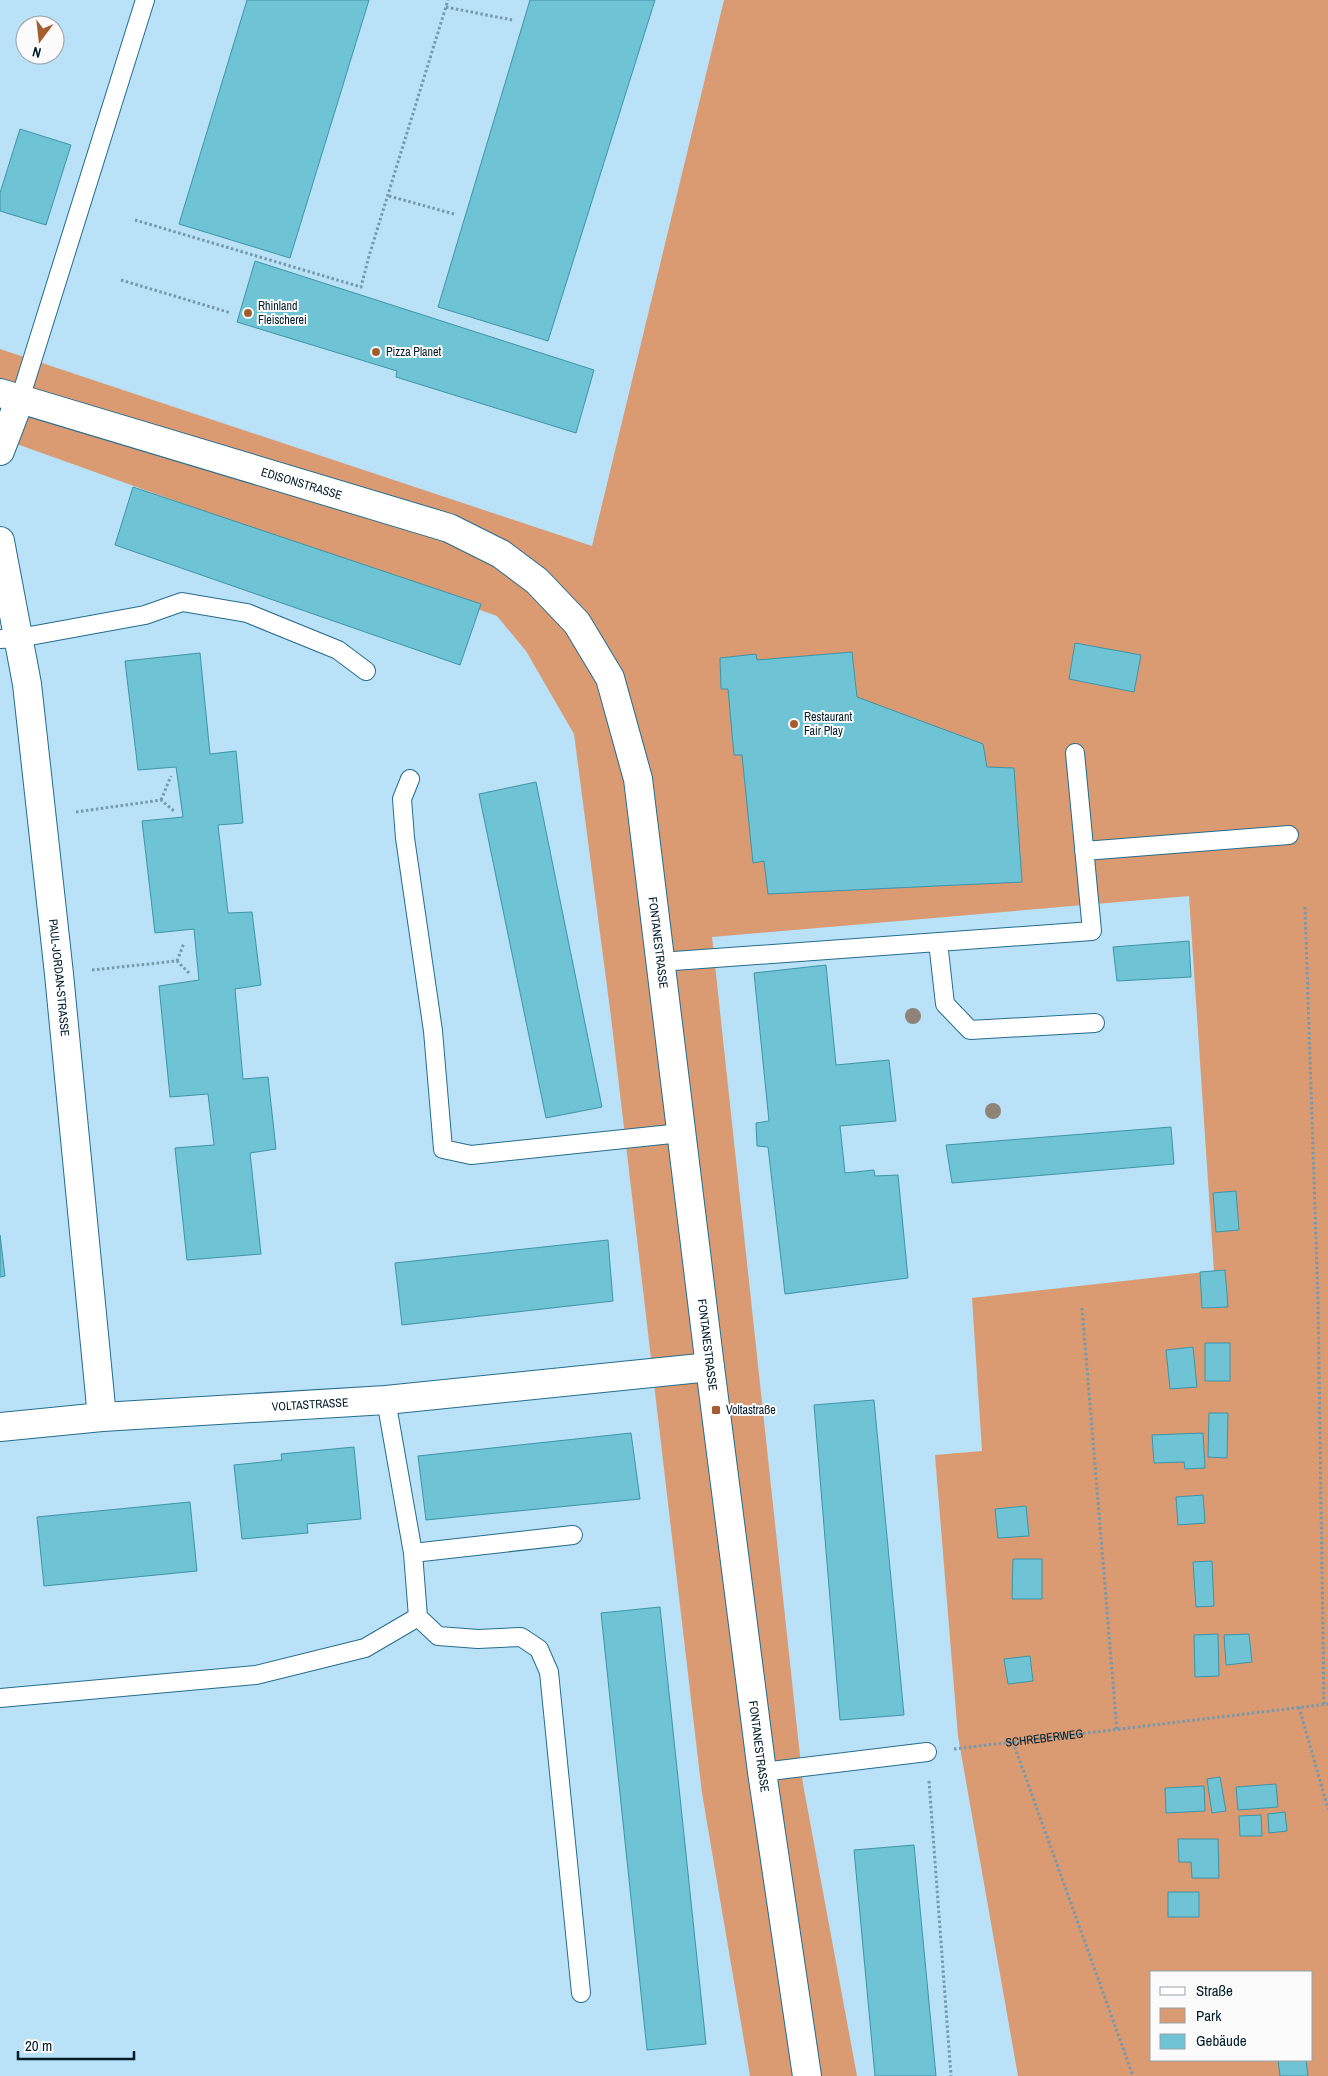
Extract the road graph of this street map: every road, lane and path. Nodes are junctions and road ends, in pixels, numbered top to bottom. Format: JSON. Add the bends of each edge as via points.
{"nodes":[{"id":1,"x":145,"y":0,"type":"edge"},
{"id":2,"x":448,"y":0,"type":"edge"},
{"id":3,"x":446,"y":7,"type":"junction"},
{"id":4,"x":512,"y":20,"type":"dead end"},
{"id":5,"x":389,"y":196,"type":"junction"},
{"id":6,"x":454,"y":214,"type":"dead end"},
{"id":7,"x":135,"y":220,"type":"dead end"},
{"id":8,"x":120,"y":280,"type":"dead end"},
{"id":9,"x":231,"y":313,"type":"dead end"},
{"id":10,"x":10,"y":396,"type":"edge"},
{"id":11,"x":0,"y":451,"type":"edge"},
{"id":12,"x":0,"y":541,"type":"edge"},
{"id":13,"x":577,"y":623,"type":"joint"},
{"id":14,"x":10,"y":639,"type":"edge"},
{"id":15,"x":366,"y":671,"type":"dead end"},
{"id":16,"x":1075,"y":753,"type":"dead end"},
{"id":17,"x":171,"y":776,"type":"dead end"},
{"id":18,"x":410,"y":779,"type":"dead end"},
{"id":19,"x":161,"y":800,"type":"junction"},
{"id":20,"x":175,"y":812,"type":"dead end"},
{"id":21,"x":40,"y":817,"type":"junction"},
{"id":22,"x":1289,"y":835,"type":"dead end"},
{"id":23,"x":1084,"y":851,"type":"junction"},
{"id":24,"x":1305,"y":907,"type":"dead end"},
{"id":25,"x":184,"y":942,"type":"dead end"},
{"id":26,"x":938,"y":942,"type":"junction"},
{"id":27,"x":177,"y":961,"type":"junction"},
{"id":28,"x":660,"y":962,"type":"junction"},
{"id":29,"x":189,"y":973,"type":"dead end"},
{"id":30,"x":59,"y":974,"type":"junction"},
{"id":31,"x":1095,"y":1023,"type":"dead end"},
{"id":32,"x":682,"y":1133,"type":"junction"},
{"id":33,"x":1082,"y":1308,"type":"dead end"},
{"id":34,"x":710,"y":1366,"type":"junction"},
{"id":35,"x":386,"y":1400,"type":"junction"},
{"id":36,"x":102,"y":1417,"type":"junction"},
{"id":37,"x":0,"y":1427,"type":"edge"},
{"id":38,"x":573,"y":1535,"type":"dead end"},
{"id":39,"x":412,"y":1553,"type":"junction"},
{"id":40,"x":418,"y":1617,"type":"junction"},
{"id":41,"x":0,"y":1698,"type":"edge"},
{"id":42,"x":1326,"y":1704,"type":"edge"},
{"id":43,"x":1299,"y":1707,"type":"junction"},
{"id":44,"x":1117,"y":1731,"type":"junction"},
{"id":45,"x":1014,"y":1742,"type":"junction"},
{"id":46,"x":927,"y":1752,"type":"junction"},
{"id":47,"x":762,"y":1772,"type":"junction"},
{"id":48,"x":1328,"y":1809,"type":"edge"},
{"id":49,"x":581,"y":1993,"type":"dead end"},
{"id":50,"x":807,"y":2076,"type":"edge"},
{"id":51,"x":950,"y":2076,"type":"edge"},
{"id":52,"x":1134,"y":2076,"type":"edge"}],
"edges":[{"from":1,"to":10,"type":"lane"},
{"from":2,"to":3,"type":"path"},
{"from":3,"to":4,"type":"path"},
{"from":3,"to":5,"type":"path"},
{"from":5,"to":6,"type":"path"},
{"from":5,"to":7,"type":"path","via":[[361,287]]},
{"from":8,"to":9,"type":"path"},
{"from":10,"to":11,"type":"street"},
{"from":10,"to":13,"type":"street","name":"EDISONSTRASSE","via":[[450,528],[501,554],[537,581]]},
{"from":12,"to":14,"type":"street","name":"PAUL-JORDAN-STRASSE"},
{"from":13,"to":28,"type":"street","name":"FONTANESTRASSE","via":[[610,678],[638,779]]},
{"from":14,"to":15,"type":"lane","via":[[145,615],[182,602],[247,614],[338,650]]},
{"from":14,"to":21,"type":"street","name":"PAUL-JORDAN-STRASSE","via":[[27,684]]},
{"from":16,"to":23,"type":"lane"},
{"from":17,"to":19,"type":"path"},
{"from":18,"to":32,"type":"lane","via":[[402,799],[403,818],[433,1031],[443,1149],[471,1155]]},
{"from":19,"to":20,"type":"path"},
{"from":19,"to":21,"type":"path"},
{"from":21,"to":30,"type":"street","name":"PAUL-JORDAN-STRASSE"},
{"from":22,"to":23,"type":"lane"},
{"from":23,"to":26,"type":"lane","via":[[1092,931]]},
{"from":24,"to":42,"type":"path","via":[[1318,1301]]},
{"from":25,"to":27,"type":"path"},
{"from":26,"to":28,"type":"lane"},
{"from":26,"to":31,"type":"lane","via":[[945,1004],[970,1030]]},
{"from":27,"to":29,"type":"path"},
{"from":27,"to":30,"type":"path"},
{"from":28,"to":32,"type":"street","name":"FONTANESTRASSE"},
{"from":30,"to":36,"type":"street","name":"PAUL-JORDAN-STRASSE"},
{"from":32,"to":34,"type":"street","name":"FONTANESTRASSE"},
{"from":33,"to":44,"type":"path"},
{"from":34,"to":35,"type":"street","name":"VOLTASTRASSE"},
{"from":34,"to":47,"type":"street","name":"FONTANESTRASSE"},
{"from":35,"to":36,"type":"street","name":"VOLTASTRASSE"},
{"from":35,"to":39,"type":"lane"},
{"from":36,"to":37,"type":"street","name":"VOLTASTRASSE"},
{"from":38,"to":39,"type":"lane"},
{"from":39,"to":40,"type":"lane"},
{"from":40,"to":41,"type":"lane","via":[[365,1648],[256,1675]]},
{"from":40,"to":49,"type":"lane","via":[[438,1636],[478,1639],[521,1636],[538,1649],[549,1672]]},
{"from":42,"to":43,"type":"path","name":"SCHREBERWEG"},
{"from":43,"to":44,"type":"path","name":"SCHREBERWEG"},
{"from":43,"to":48,"type":"path"},
{"from":44,"to":45,"type":"path","name":"SCHREBERWEG"},
{"from":45,"to":46,"type":"path","name":"SCHREBERWEG"},
{"from":45,"to":52,"type":"path"},
{"from":46,"to":47,"type":"lane"},
{"from":46,"to":51,"type":"path"},
{"from":47,"to":50,"type":"street","name":"FONTANESTRASSE"}]}
